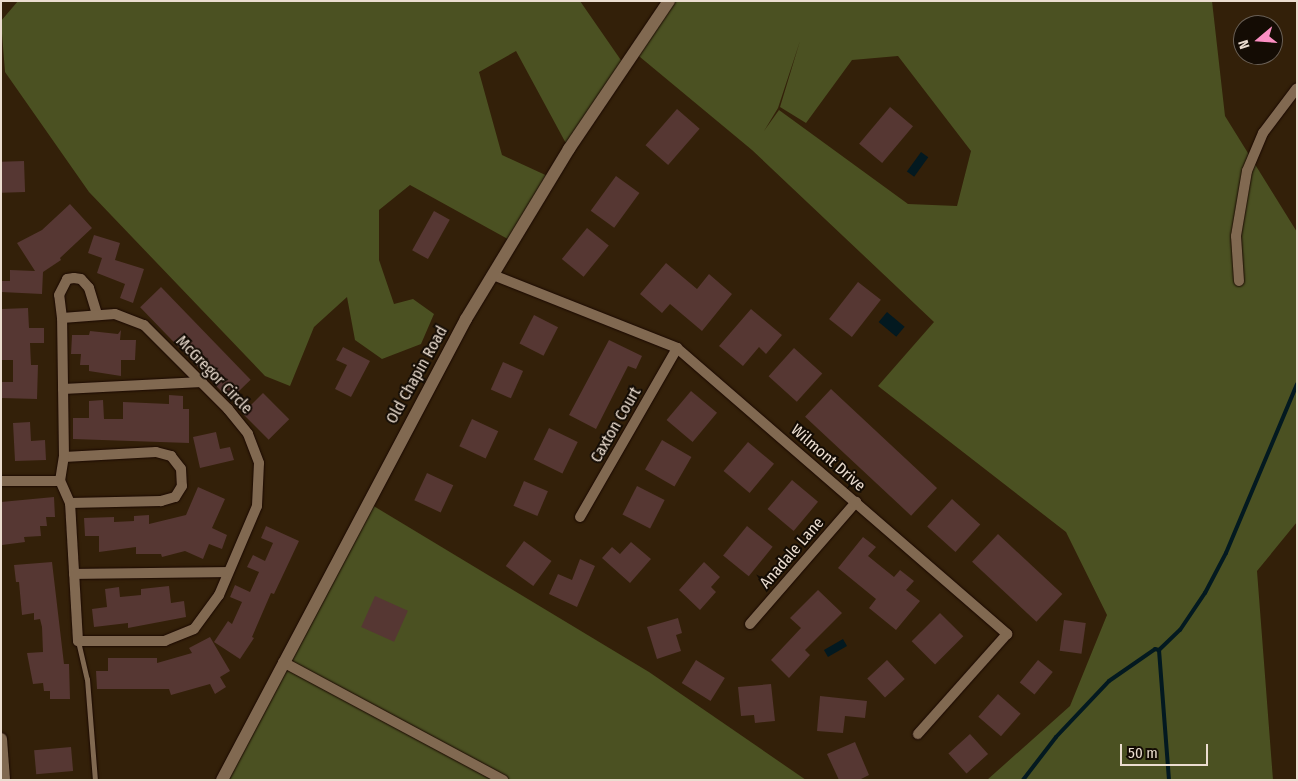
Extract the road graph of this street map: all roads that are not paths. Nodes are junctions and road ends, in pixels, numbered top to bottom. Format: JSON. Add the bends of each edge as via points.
{"nodes":[{"id":1,"x":669,"y":1,"type":"edge"},
{"id":2,"x":1297,"y":88,"type":"edge"},
{"id":3,"x":493,"y":275,"type":"junction"},
{"id":4,"x":1239,"y":281,"type":"dead end"},
{"id":5,"x":97,"y":315,"type":"junction"},
{"id":6,"x":62,"y":318,"type":"junction"},
{"id":7,"x":678,"y":348,"type":"junction"},
{"id":8,"x":202,"y":382,"type":"junction"},
{"id":9,"x":63,"y":389,"type":"junction"},
{"id":10,"x":64,"y":457,"type":"junction"},
{"id":11,"x":1,"y":481,"type":"edge"},
{"id":12,"x":60,"y":481,"type":"junction"},
{"id":13,"x":856,"y":502,"type":"junction"},
{"id":14,"x":70,"y":503,"type":"junction"},
{"id":15,"x":580,"y":517,"type":"dead end"},
{"id":16,"x":227,"y":572,"type":"junction"},
{"id":17,"x":74,"y":574,"type":"junction"},
{"id":18,"x":750,"y":624,"type":"dead end"},
{"id":19,"x":78,"y":641,"type":"junction"},
{"id":20,"x":283,"y":662,"type":"junction"},
{"id":21,"x":918,"y":734,"type":"dead end"},
{"id":22,"x":1,"y":739,"type":"edge"},
{"id":23,"x":2,"y":759,"type":"edge"},
{"id":24,"x":4,"y":780,"type":"edge"},
{"id":25,"x":95,"y":780,"type":"edge"},
{"id":26,"x":222,"y":780,"type":"edge"},
{"id":27,"x":503,"y":780,"type":"edge"}],
"edges":[{"from":1,"to":3,"type":"street","name":"Old Chapin Road","via":[[569,149]]},
{"from":2,"to":4,"type":"street","via":[[1264,133],[1247,171],[1236,236]]},
{"from":3,"to":7,"type":"street","name":"Wilmont Drive"},
{"from":3,"to":20,"type":"street","name":"Old Chapin Road","via":[[421,400]]},
{"from":5,"to":6,"type":"street","name":"McGregor Circle"},
{"from":5,"to":6,"type":"street","via":[[89,288],[81,279],[74,278],[67,279],[59,294]]},
{"from":5,"to":8,"type":"street","name":"McGregor Circle","via":[[125,316],[144,325]]},
{"from":6,"to":9,"type":"street"},
{"from":7,"to":13,"type":"street","name":"Wilmont Drive"},
{"from":7,"to":15,"type":"street","name":"Caxton Court"},
{"from":8,"to":9,"type":"street"},
{"from":8,"to":16,"type":"street","name":"McGregor Circle","via":[[242,425],[259,463],[257,506]]},
{"from":9,"to":10,"type":"street"},
{"from":10,"to":12,"type":"street"},
{"from":10,"to":14,"type":"street","via":[[156,452],[171,456],[181,469],[182,486],[175,497],[161,501]]},
{"from":11,"to":12,"type":"street"},
{"from":12,"to":14,"type":"street"},
{"from":13,"to":18,"type":"street","name":"Anadale Lane"},
{"from":13,"to":21,"type":"street","name":"Wilmont Drive","via":[[1007,634]]},
{"from":14,"to":17,"type":"street"},
{"from":16,"to":17,"type":"street"},
{"from":16,"to":19,"type":"street","name":"McGregor Circle","via":[[208,613],[185,635],[165,642]]},
{"from":17,"to":19,"type":"street"},
{"from":19,"to":25,"type":"lane","via":[[87,678]]},
{"from":20,"to":26,"type":"street","name":"Old Chapin Road"},
{"from":20,"to":27,"type":"street"},
{"from":22,"to":23,"type":"street"},
{"from":23,"to":24,"type":"street"}]}
